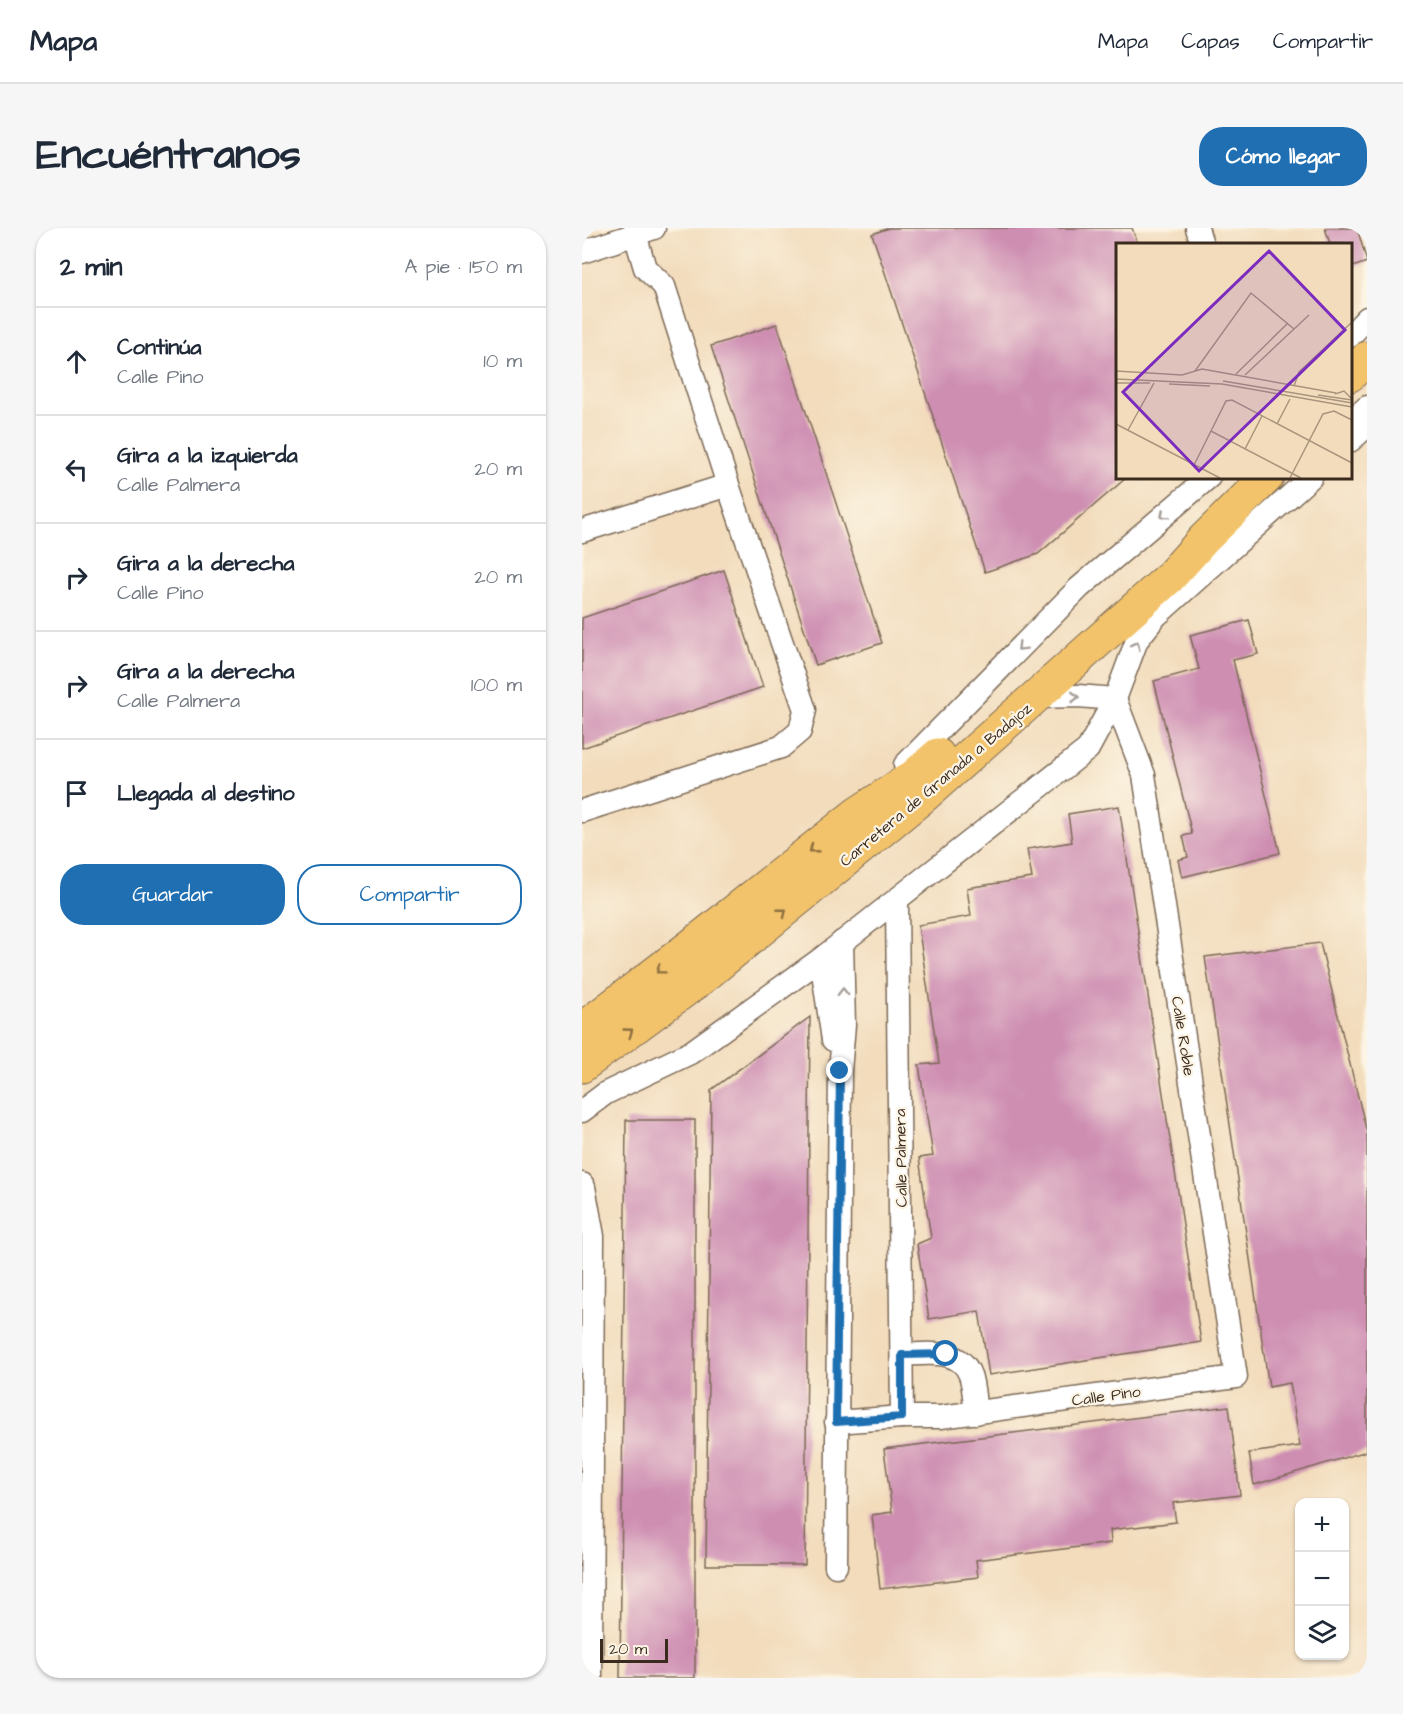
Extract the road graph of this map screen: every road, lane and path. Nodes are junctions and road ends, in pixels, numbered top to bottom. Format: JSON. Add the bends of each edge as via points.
{"nodes":[{"id":1,"x":1197,"y":228,"type":"edge"},
{"id":2,"x":644,"y":231,"type":"edge"},
{"id":3,"x":1202,"y":243,"type":"edge"},
{"id":4,"x":582,"y":252,"type":"edge"},
{"id":5,"x":1367,"y":318,"type":"edge"},
{"id":6,"x":1352,"y":334,"type":"edge"},
{"id":7,"x":1367,"y":358,"type":"edge"},
{"id":8,"x":1352,"y":373,"type":"edge"},
{"id":9,"x":1367,"y":379,"type":"edge"},
{"id":10,"x":1352,"y":393,"type":"edge"},
{"id":11,"x":1367,"y":407,"type":"edge"},
{"id":12,"x":1352,"y":420,"type":"edge"},
{"id":13,"x":1367,"y":426,"type":"edge"},
{"id":14,"x":1352,"y":439,"type":"edge"},
{"id":15,"x":1208,"y":478,"type":"edge"},
{"id":16,"x":1242,"y":478,"type":"edge"},
{"id":17,"x":1266,"y":478,"type":"edge"},
{"id":18,"x":1288,"y":478,"type":"edge"},
{"id":19,"x":1310,"y":478,"type":"edge"},
{"id":20,"x":728,"y":485,"type":"junction"},
{"id":21,"x":582,"y":531,"type":"edge"},
{"id":22,"x":1169,"y":578,"type":"junction"},
{"id":23,"x":1036,"y":697,"type":"junction"},
{"id":24,"x":1114,"y":699,"type":"junction"},
{"id":25,"x":582,"y":812,"type":"edge"},
{"id":26,"x":858,"y":813,"type":"junction"},
{"id":27,"x":897,"y":900,"type":"junction"},
{"id":28,"x":842,"y":942,"type":"junction"},
{"id":29,"x":821,"y":958,"type":"junction"},
{"id":30,"x":582,"y":1029,"type":"edge"},
{"id":31,"x":582,"y":1066,"type":"edge"},
{"id":32,"x":840,"y":1071,"type":"junction"},
{"id":33,"x":582,"y":1111,"type":"edge"},
{"id":34,"x":582,"y":1184,"type":"edge"},
{"id":35,"x":902,"y":1355,"type":"junction"},
{"id":36,"x":1236,"y":1377,"type":"joint"},
{"id":37,"x":976,"y":1413,"type":"junction"},
{"id":38,"x":902,"y":1417,"type":"junction"},
{"id":39,"x":836,"y":1422,"type":"junction"},
{"id":40,"x":836,"y":1566,"type":"dead end"},
{"id":41,"x":591,"y":1678,"type":"edge"}],
"edges":[{"from":1,"to":3,"type":"street"},
{"from":2,"to":4,"type":"street"},
{"from":2,"to":20,"type":"street","via":[[645,268],[664,286]]},
{"from":5,"to":6,"type":"street"},
{"from":7,"to":8,"type":"highway"},
{"from":9,"to":10,"type":"highway"},
{"from":11,"to":12,"type":"street"},
{"from":13,"to":14,"type":"street"},
{"from":15,"to":26,"type":"street","one_way":true,"via":[[1079,588]]},
{"from":16,"to":26,"type":"highway","name":"Carretera de Granada a Badajoz","via":[[1102,612],[914,776]]},
{"from":17,"to":22,"type":"highway","name":"Carretera de Granada a Badajoz"},
{"from":18,"to":22,"type":"street","via":[[1211,547]]},
{"from":24,"to":19,"type":"street","one_way":true,"via":[[1137,640],[1156,616]]},
{"from":20,"to":21,"type":"street"},
{"from":20,"to":25,"type":"street","via":[[805,710],[800,731],[781,747]]},
{"from":22,"to":23,"type":"highway","name":"Carretera de Granada a Badajoz"},
{"from":23,"to":24,"type":"street","one_way":true},
{"from":31,"to":23,"type":"highway","name":"Carretera de Granada a Badajoz","one_way":true,"via":[[704,977],[925,795]]},
{"from":24,"to":27,"type":"street","via":[[1088,749]]},
{"from":24,"to":36,"type":"street","name":"Calle Roble","via":[[1144,775]]},
{"from":26,"to":30,"type":"highway","name":"Carretera de Granada a Badajoz","one_way":true},
{"from":27,"to":28,"type":"street"},
{"from":27,"to":35,"type":"street","name":"Calle Palmera"},
{"from":28,"to":29,"type":"street"},
{"from":32,"to":28,"type":"street","one_way":true,"via":[[844,1025]]},
{"from":29,"to":32,"type":"street"},
{"from":29,"to":33,"type":"street","via":[[690,1053],[606,1093]]},
{"from":32,"to":39,"type":"street"},
{"from":34,"to":41,"type":"street","via":[[593,1236]]},
{"from":35,"to":37,"type":"street","via":[[946,1354],[960,1362],[969,1373]]},
{"from":35,"to":38,"type":"street","name":"Calle Palmera"},
{"from":36,"to":37,"type":"street","name":"Calle Pino"},
{"from":37,"to":38,"type":"street","name":"Calle Pino"},
{"from":38,"to":39,"type":"street","name":"Calle Pino"},
{"from":39,"to":40,"type":"street"}]}
